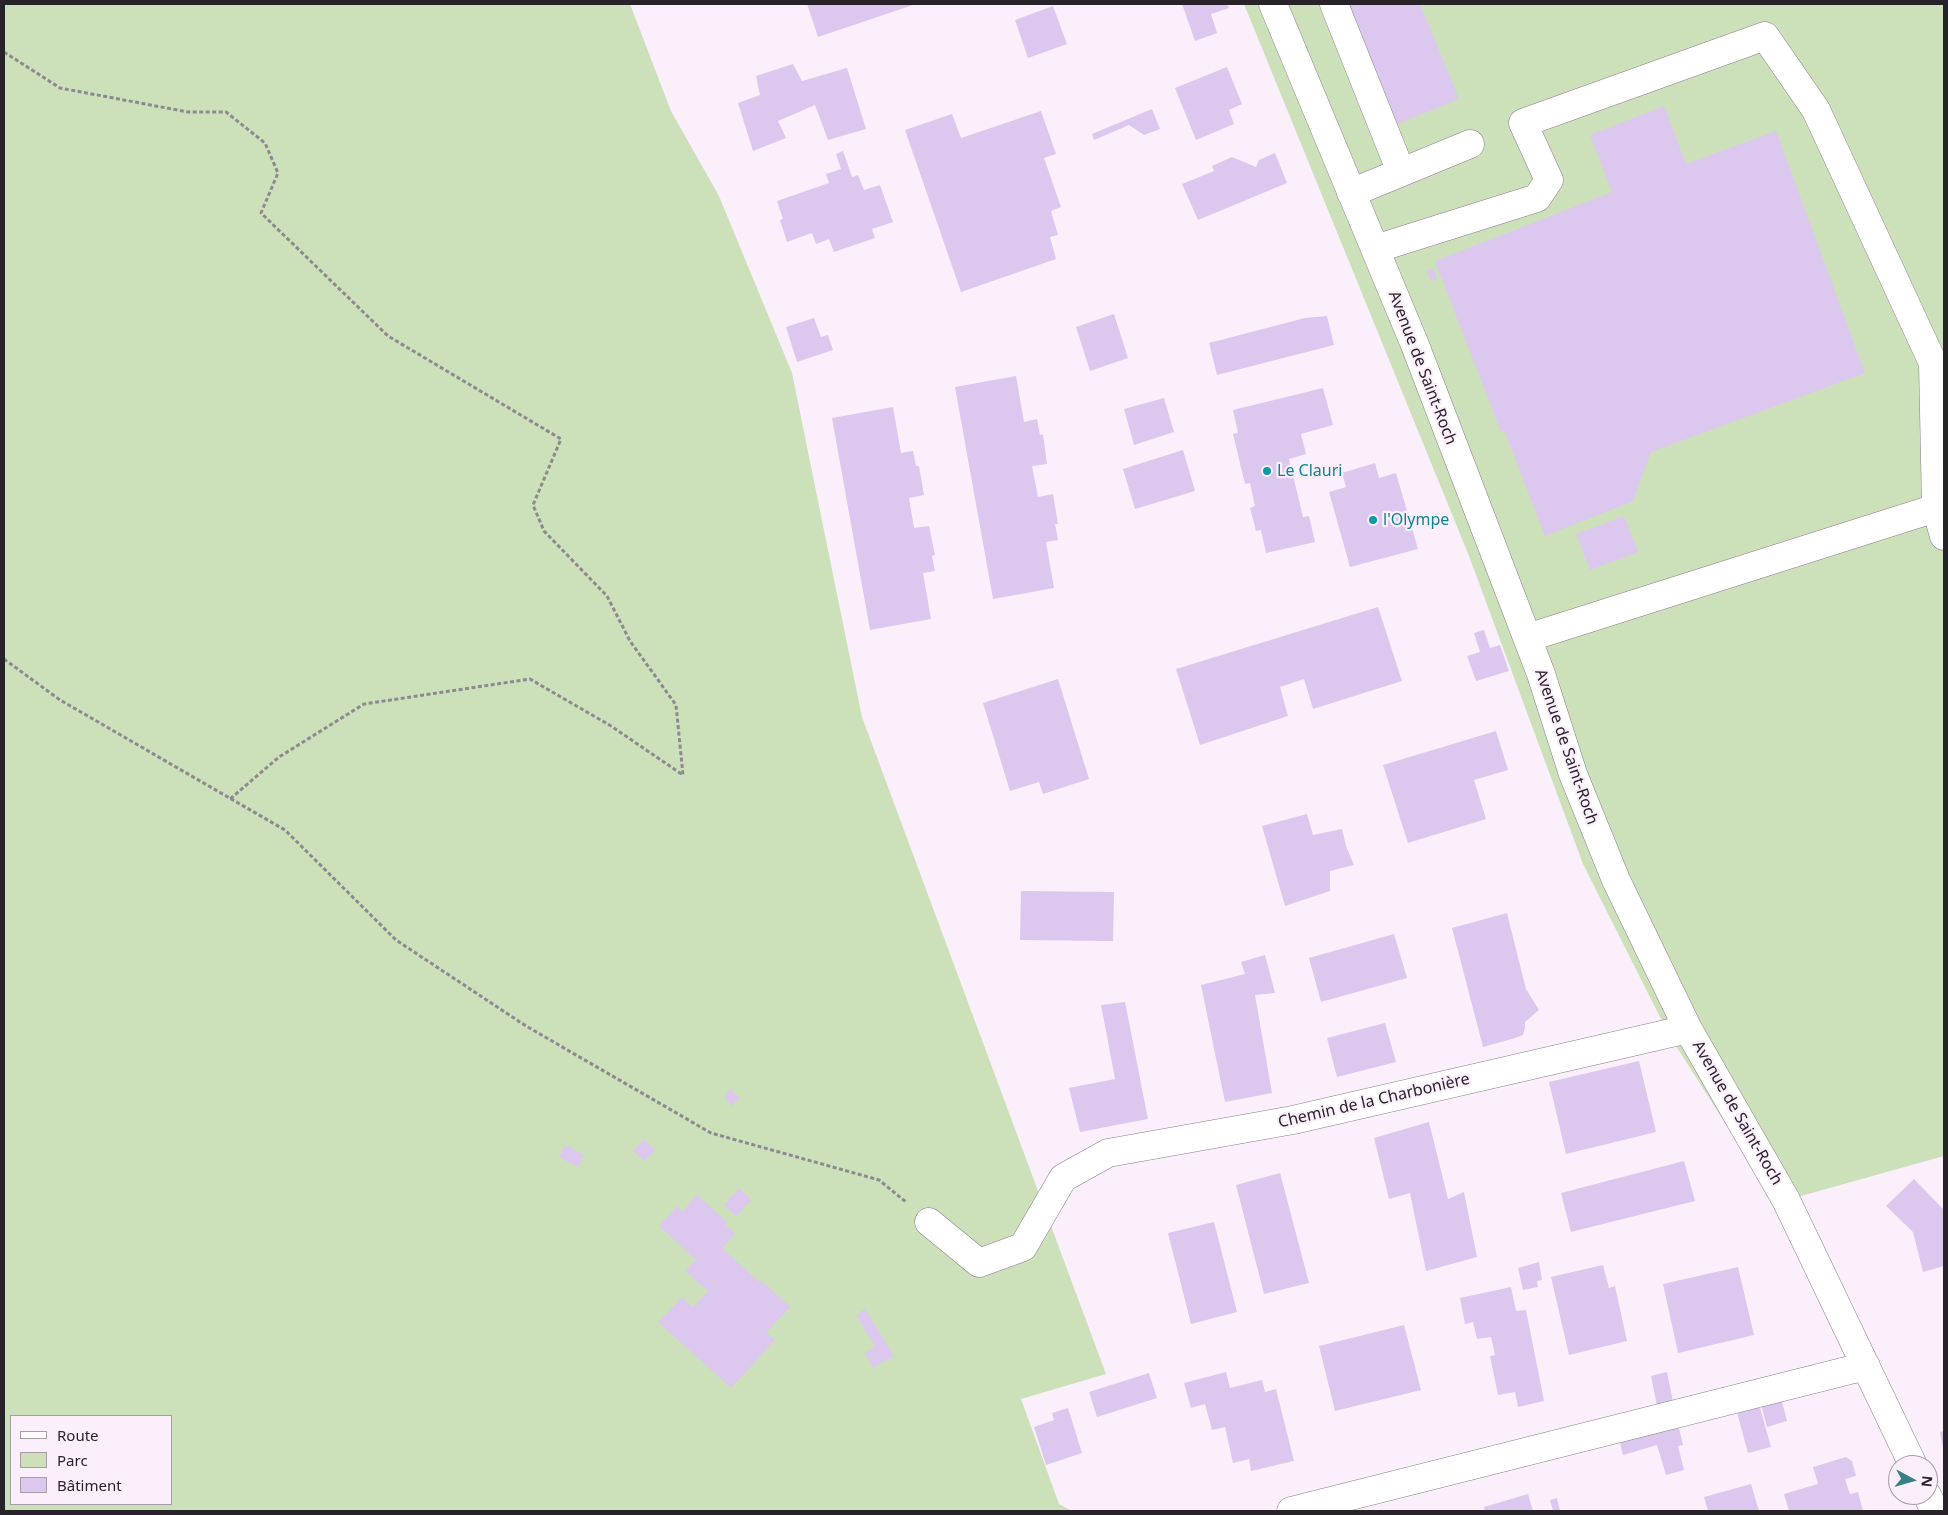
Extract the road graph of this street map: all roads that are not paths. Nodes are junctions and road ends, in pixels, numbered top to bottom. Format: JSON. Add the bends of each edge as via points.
{"nodes":[{"id":1,"x":1273,"y":4,"type":"edge"},
{"id":2,"x":1334,"y":4,"type":"edge"},
{"id":3,"x":1470,"y":144,"type":"dead end"},
{"id":4,"x":1401,"y":172,"type":"junction"},
{"id":5,"x":1352,"y":193,"type":"junction"},
{"id":6,"x":1375,"y":249,"type":"junction"},
{"id":7,"x":1936,"y":508,"type":"junction"},
{"id":8,"x":1944,"y":536,"type":"edge"},
{"id":9,"x":1527,"y":638,"type":"junction"},
{"id":10,"x":1688,"y":1029,"type":"junction"},
{"id":11,"x":929,"y":1222,"type":"road end"},
{"id":12,"x":1866,"y":1366,"type":"junction"},
{"id":13,"x":1908,"y":1455,"type":"edge"},
{"id":14,"x":1308,"y":1509,"type":"edge"}],
"edges":[{"from":1,"to":5,"type":"street","name":"Avenue de Saint-Roch"},
{"from":2,"to":4,"type":"street"},
{"from":3,"to":4,"type":"street"},
{"from":4,"to":5,"type":"street"},
{"from":5,"to":6,"type":"street","name":"Avenue de Saint-Roch"},
{"from":6,"to":7,"type":"street","via":[[1537,198],[1549,180],[1524,123],[1765,36],[1816,110],[1933,363]]},
{"from":6,"to":9,"type":"street","name":"Avenue de Saint-Roch"},
{"from":7,"to":8,"type":"street"},
{"from":7,"to":9,"type":"street"},
{"from":9,"to":10,"type":"street","name":"Avenue de Saint-Roch","via":[[1573,774],[1616,880]]},
{"from":10,"to":11,"type":"street","name":"Chemin de la Charbonière","via":[[1293,1120],[1108,1153],[1063,1178],[1023,1247],[979,1263]]},
{"from":10,"to":12,"type":"street","name":"Avenue de Saint-Roch","via":[[1786,1200]]},
{"from":12,"to":13,"type":"street","name":"Avenue de Saint-Roch"},
{"from":12,"to":14,"type":"street"}]}
